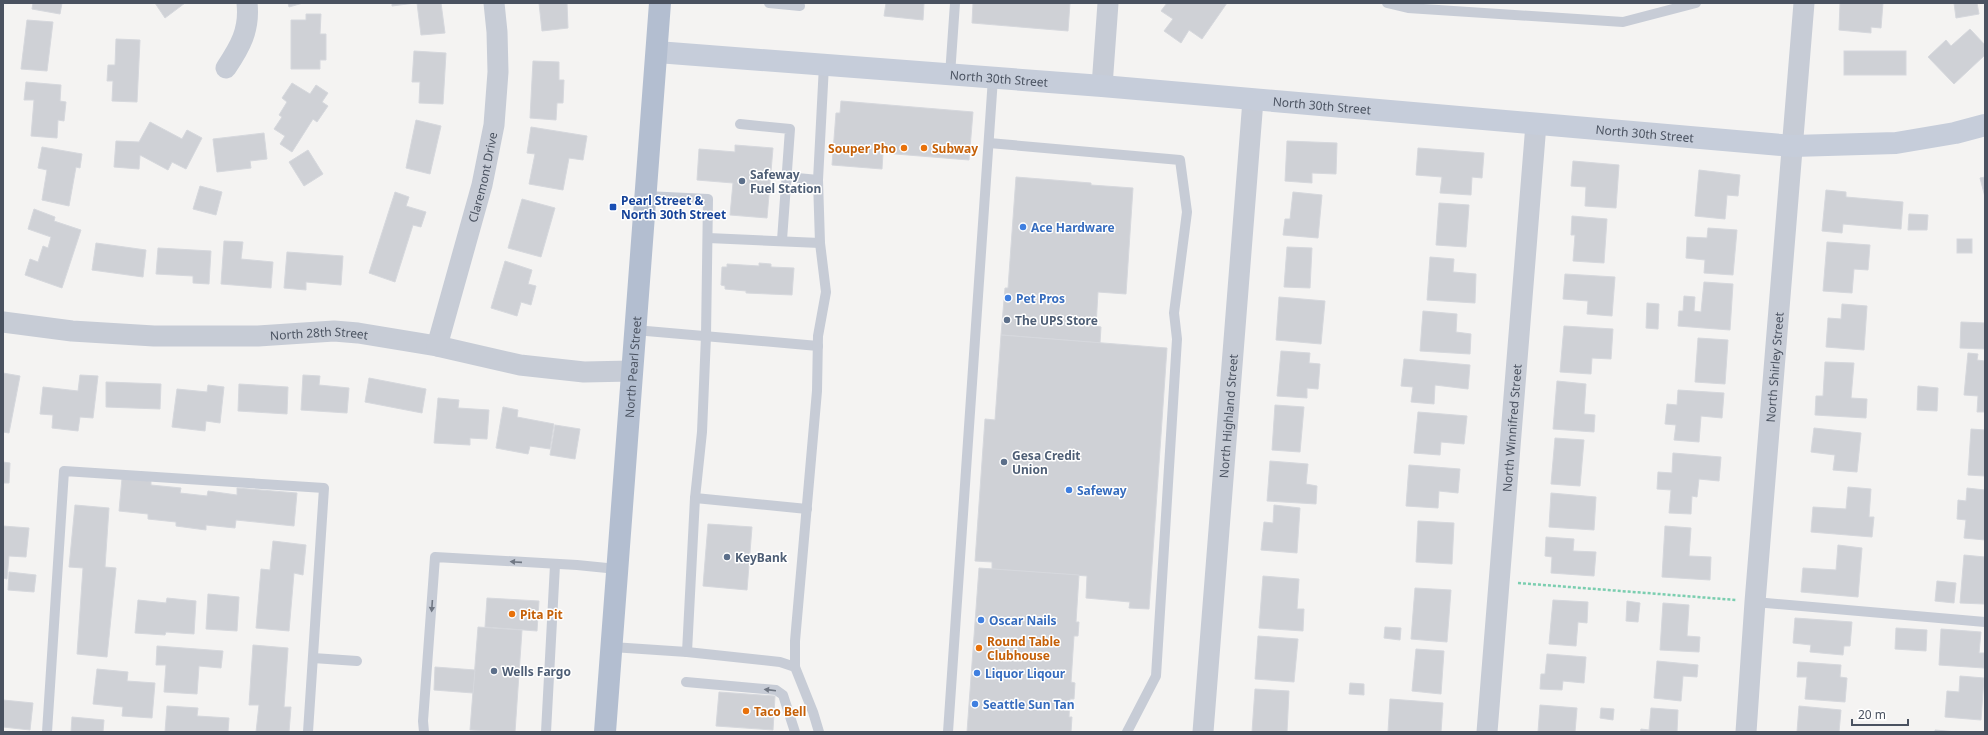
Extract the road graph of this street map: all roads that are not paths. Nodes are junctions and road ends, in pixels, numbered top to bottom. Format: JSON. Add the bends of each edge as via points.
{"nodes":[{"id":1,"x":248,"y":3,"type":"edge"},
{"id":2,"x":494,"y":3,"type":"edge"},
{"id":3,"x":660,"y":3,"type":"edge"},
{"id":4,"x":769,"y":3,"type":"edge"},
{"id":5,"x":955,"y":3,"type":"edge"},
{"id":6,"x":1108,"y":3,"type":"edge"},
{"id":7,"x":1387,"y":3,"type":"edge"},
{"id":8,"x":1696,"y":3,"type":"edge"},
{"id":9,"x":1804,"y":3,"type":"edge"},
{"id":10,"x":800,"y":6,"type":"dead end"},
{"id":11,"x":657,"y":52,"type":"junction"},
{"id":12,"x":824,"y":65,"type":"junction"},
{"id":13,"x":226,"y":68,"type":"dead end"},
{"id":14,"x":950,"y":74,"type":"junction"},
{"id":15,"x":993,"y":78,"type":"junction"},
{"id":16,"x":1102,"y":86,"type":"junction"},
{"id":17,"x":1253,"y":100,"type":"junction"},
{"id":18,"x":740,"y":124,"type":"dead end"},
{"id":19,"x":1536,"y":124,"type":"junction"},
{"id":20,"x":1985,"y":125,"type":"edge"},
{"id":21,"x":989,"y":142,"type":"junction"},
{"id":22,"x":1793,"y":146,"type":"junction"},
{"id":23,"x":787,"y":177,"type":"junction"},
{"id":24,"x":818,"y":180,"type":"junction"},
{"id":25,"x":646,"y":196,"type":"junction"},
{"id":26,"x":708,"y":238,"type":"junction"},
{"id":27,"x":782,"y":240,"type":"junction"},
{"id":28,"x":820,"y":243,"type":"junction"},
{"id":29,"x":3,"y":322,"type":"edge"},
{"id":30,"x":636,"y":330,"type":"junction"},
{"id":31,"x":706,"y":336,"type":"junction"},
{"id":32,"x":437,"y":346,"type":"junction"},
{"id":33,"x":818,"y":346,"type":"junction"},
{"id":34,"x":632,"y":371,"type":"junction"},
{"id":35,"x":695,"y":498,"type":"junction"},
{"id":36,"x":807,"y":509,"type":"junction"},
{"id":37,"x":555,"y":565,"type":"junction"},
{"id":38,"x":618,"y":569,"type":"junction"},
{"id":39,"x":1755,"y":602,"type":"junction"},
{"id":40,"x":1985,"y":622,"type":"edge"},
{"id":41,"x":612,"y":647,"type":"junction"},
{"id":42,"x":687,"y":652,"type":"junction"},
{"id":43,"x":313,"y":658,"type":"junction"},
{"id":44,"x":357,"y":661,"type":"dead end"},
{"id":45,"x":795,"y":668,"type":"junction"},
{"id":46,"x":686,"y":682,"type":"dead end"},
{"id":47,"x":47,"y":732,"type":"edge"},
{"id":48,"x":308,"y":732,"type":"edge"},
{"id":49,"x":424,"y":732,"type":"edge"},
{"id":50,"x":546,"y":732,"type":"edge"},
{"id":51,"x":605,"y":732,"type":"edge"},
{"id":52,"x":796,"y":732,"type":"edge"},
{"id":53,"x":819,"y":732,"type":"edge"},
{"id":54,"x":948,"y":732,"type":"edge"},
{"id":55,"x":1127,"y":732,"type":"edge"},
{"id":56,"x":1203,"y":732,"type":"edge"},
{"id":57,"x":1487,"y":732,"type":"edge"},
{"id":58,"x":1746,"y":732,"type":"edge"}],
"edges":[{"from":1,"to":13,"type":"street","via":[[248,24],[244,38]]},
{"from":2,"to":32,"type":"street","name":"Claremont Drive","via":[[498,72],[494,125],[482,185]]},
{"from":3,"to":11,"type":"main road","name":"North Pearl Street"},
{"from":4,"to":10,"type":"lane"},
{"from":5,"to":14,"type":"lane"},
{"from":6,"to":16,"type":"street"},
{"from":7,"to":8,"type":"lane","via":[[1408,8],[1623,22]]},
{"from":9,"to":22,"type":"street","name":"North Shirley Street"},
{"from":11,"to":12,"type":"main road","name":"North 30th Street"},
{"from":11,"to":25,"type":"main road","name":"North Pearl Street"},
{"from":12,"to":14,"type":"main road","name":"North 30th Street"},
{"from":12,"to":24,"type":"lane"},
{"from":14,"to":15,"type":"main road","name":"North 30th Street"},
{"from":15,"to":16,"type":"main road","name":"North 30th Street"},
{"from":15,"to":21,"type":"lane"},
{"from":16,"to":17,"type":"main road","name":"North 30th Street"},
{"from":17,"to":19,"type":"main road","name":"North 30th Street"},
{"from":17,"to":56,"type":"street","name":"North Highland Street"},
{"from":18,"to":23,"type":"lane","via":[[790,129]]},
{"from":19,"to":22,"type":"main road","name":"North 30th Street"},
{"from":19,"to":57,"type":"street","name":"North Winnifred Street"},
{"from":20,"to":22,"type":"main road","name":"North 30th Street","via":[[1896,143]]},
{"from":21,"to":54,"type":"lane"},
{"from":21,"to":55,"type":"lane","via":[[1180,160],[1187,212],[1174,313],[1177,339],[1156,676]]},
{"from":22,"to":39,"type":"street","name":"North Shirley Street"},
{"from":23,"to":24,"type":"lane"},
{"from":23,"to":27,"type":"lane"},
{"from":24,"to":28,"type":"lane"},
{"from":25,"to":26,"type":"lane","via":[[708,200]]},
{"from":25,"to":30,"type":"main road","name":"North Pearl Street"},
{"from":26,"to":27,"type":"lane"},
{"from":26,"to":31,"type":"lane"},
{"from":27,"to":28,"type":"lane"},
{"from":28,"to":33,"type":"lane","via":[[826,292]]},
{"from":29,"to":32,"type":"street","name":"North 28th Street","via":[[72,331],[154,336],[258,336],[334,331]]},
{"from":30,"to":31,"type":"lane"},
{"from":30,"to":34,"type":"main road","name":"North Pearl Street"},
{"from":31,"to":33,"type":"lane"},
{"from":31,"to":35,"type":"lane","via":[[702,432]]},
{"from":32,"to":34,"type":"street","name":"North 28th Street","via":[[520,365],[584,372]]},
{"from":33,"to":36,"type":"lane","via":[[817,391]]},
{"from":34,"to":38,"type":"main road","name":"North Pearl Street"},
{"from":35,"to":36,"type":"lane"},
{"from":35,"to":42,"type":"lane"},
{"from":36,"to":45,"type":"lane","via":[[795,640]]},
{"from":37,"to":38,"type":"lane"},
{"from":37,"to":49,"type":"lane","one_way":true,"via":[[436,557]]},
{"from":37,"to":50,"type":"lane"},
{"from":38,"to":41,"type":"main road","name":"North Pearl Street"},
{"from":39,"to":40,"type":"lane"},
{"from":39,"to":58,"type":"street","name":"North Shirley Street"},
{"from":41,"to":42,"type":"lane"},
{"from":41,"to":51,"type":"main road","name":"North Pearl Street"},
{"from":42,"to":45,"type":"lane","via":[[780,662]]},
{"from":43,"to":44,"type":"lane"},
{"from":43,"to":47,"type":"lane","via":[[324,488],[64,471]]},
{"from":43,"to":48,"type":"lane"},
{"from":45,"to":53,"type":"lane"},
{"from":52,"to":46,"type":"lane","one_way":true,"via":[[782,694],[776,690]]}]}
